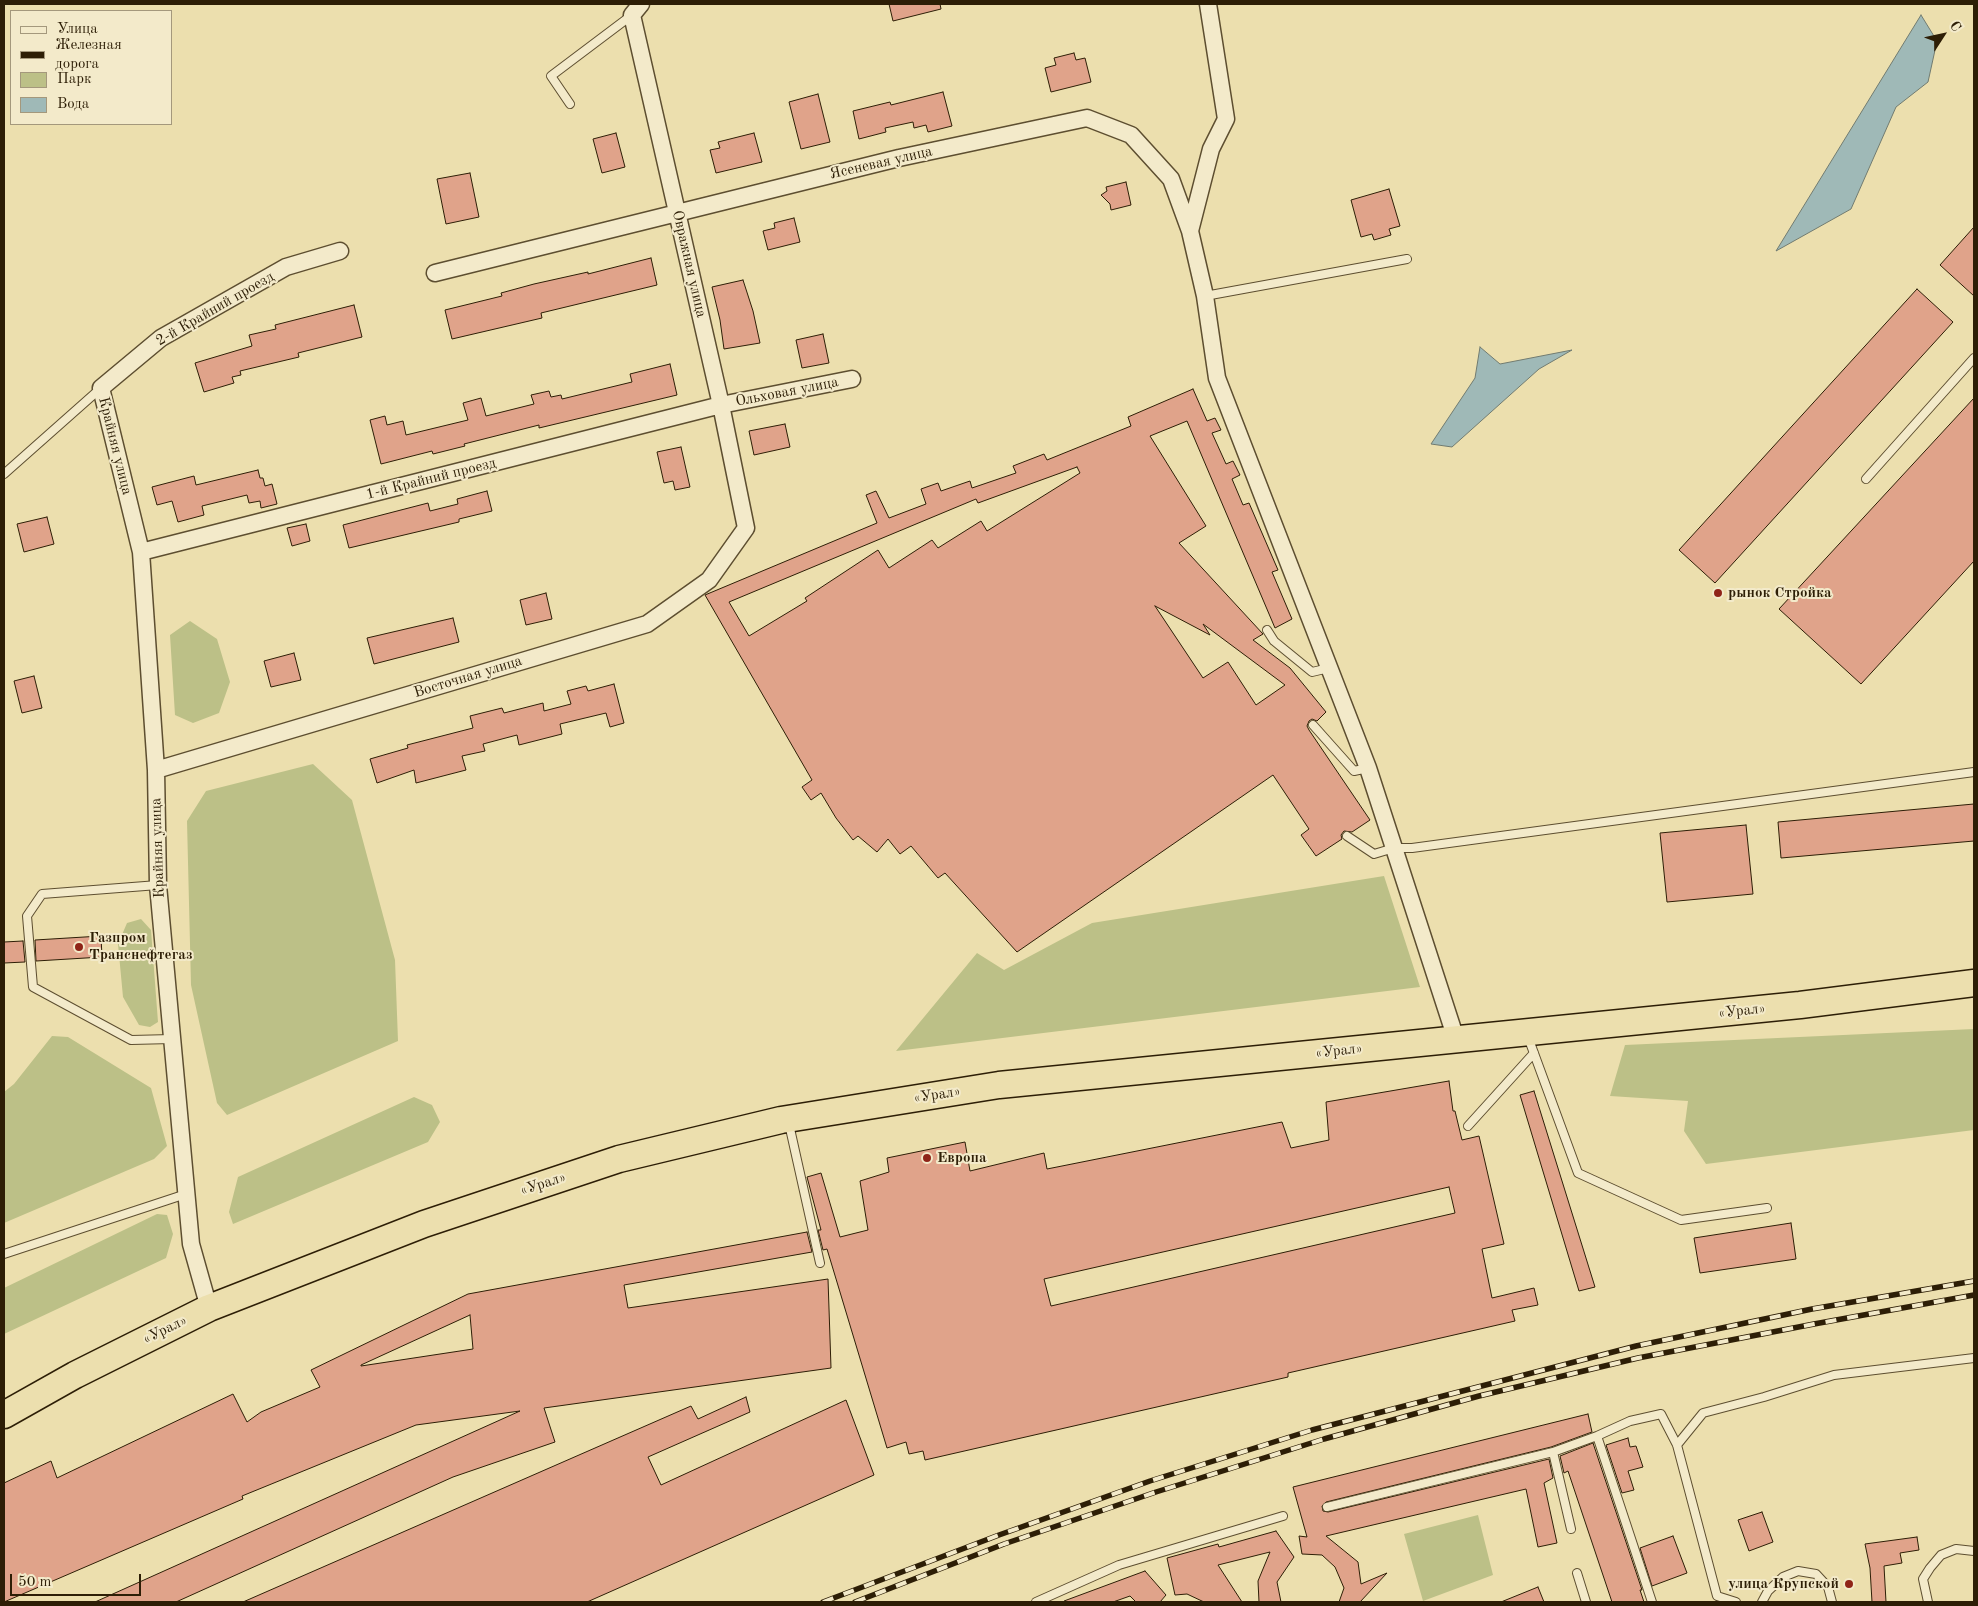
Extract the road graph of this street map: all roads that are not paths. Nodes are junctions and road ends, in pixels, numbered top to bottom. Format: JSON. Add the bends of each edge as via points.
{"nodes":[{"id":1,"x":1208,"y":4,"type":"edge"},
{"id":2,"x":636,"y":9,"type":"edge"},
{"id":3,"x":570,"y":104,"type":"dead end"},
{"id":4,"x":677,"y":213,"type":"junction"},
{"id":5,"x":1190,"y":231,"type":"junction"},
{"id":6,"x":340,"y":251,"type":"dead end"},
{"id":7,"x":1407,"y":259,"type":"dead end"},
{"id":8,"x":435,"y":274,"type":"dead end"},
{"id":9,"x":1205,"y":296,"type":"junction"},
{"id":10,"x":1974,"y":358,"type":"edge"},
{"id":11,"x":852,"y":380,"type":"dead end"},
{"id":12,"x":100,"y":388,"type":"junction"},
{"id":13,"x":721,"y":405,"type":"junction"},
{"id":14,"x":4,"y":474,"type":"edge"},
{"id":15,"x":1866,"y":479,"type":"dead end"},
{"id":16,"x":746,"y":528,"type":"joint"},
{"id":17,"x":141,"y":552,"type":"junction"},
{"id":18,"x":1267,"y":630,"type":"dead end"},
{"id":19,"x":1329,"y":668,"type":"junction"},
{"id":20,"x":1313,"y":725,"type":"dead end"},
{"id":21,"x":1368,"y":768,"type":"junction"},
{"id":22,"x":156,"y":770,"type":"junction"},
{"id":23,"x":1974,"y":772,"type":"edge"},
{"id":24,"x":1347,"y":836,"type":"dead end"},
{"id":25,"x":1394,"y":848,"type":"junction"},
{"id":26,"x":158,"y":886,"type":"junction"},
{"id":27,"x":1974,"y":983,"type":"edge"},
{"id":28,"x":1974,"y":988,"type":"edge"},
{"id":29,"x":1924,"y":989,"type":"junction"},
{"id":30,"x":172,"y":1039,"type":"junction"},
{"id":31,"x":1456,"y":1039,"type":"junction"},
{"id":32,"x":1530,"y":1043,"type":"junction"},
{"id":33,"x":788,"y":1119,"type":"junction"},
{"id":34,"x":1468,"y":1126,"type":"dead end"},
{"id":35,"x":186,"y":1194,"type":"junction"},
{"id":36,"x":1767,"y":1208,"type":"dead end"},
{"id":37,"x":4,"y":1254,"type":"edge"},
{"id":38,"x":820,"y":1263,"type":"dead end"},
{"id":39,"x":209,"y":1308,"type":"junction"},
{"id":40,"x":1974,"y":1358,"type":"edge"},
{"id":41,"x":4,"y":1415,"type":"edge"},
{"id":42,"x":1597,"y":1436,"type":"junction"},
{"id":43,"x":1677,"y":1445,"type":"junction"},
{"id":44,"x":1553,"y":1452,"type":"junction"},
{"id":45,"x":1327,"y":1507,"type":"dead end"},
{"id":46,"x":1283,"y":1516,"type":"dead end"},
{"id":47,"x":1571,"y":1529,"type":"dead end"},
{"id":48,"x":1974,"y":1551,"type":"edge"},
{"id":49,"x":1577,"y":1574,"type":"dead end"},
{"id":50,"x":1036,"y":1602,"type":"edge"},
{"id":51,"x":1586,"y":1602,"type":"edge"},
{"id":52,"x":1652,"y":1602,"type":"edge"},
{"id":53,"x":1736,"y":1602,"type":"edge"},
{"id":54,"x":1762,"y":1602,"type":"edge"},
{"id":55,"x":1832,"y":1602,"type":"edge"},
{"id":56,"x":1928,"y":1602,"type":"edge"}],
"edges":[{"from":1,"to":5,"type":"street","via":[[1226,119],[1212,149]]},
{"from":2,"to":3,"type":"lane","via":[[551,76]]},
{"from":2,"to":4,"type":"street","name":"Овражная улица"},
{"from":4,"to":5,"type":"street","name":"Ясеневая улица","via":[[899,158],[1087,118],[1131,135],[1171,179]]},
{"from":4,"to":8,"type":"street"},
{"from":4,"to":13,"type":"street","name":"Овражная улица"},
{"from":5,"to":9,"type":"street"},
{"from":6,"to":12,"type":"street","name":"2-й Крайний проезд","via":[[286,267],[161,338]]},
{"from":7,"to":9,"type":"lane"},
{"from":9,"to":19,"type":"street","via":[[1217,378]]},
{"from":10,"to":15,"type":"lane"},
{"from":11,"to":13,"type":"street","name":"Ольховая улица"},
{"from":12,"to":14,"type":"lane"},
{"from":12,"to":17,"type":"street","name":"Крайняя улица"},
{"from":13,"to":16,"type":"street","name":"Овражная улица"},
{"from":13,"to":17,"type":"street","name":"1-й Крайний проезд"},
{"from":16,"to":22,"type":"street","name":"Восточная улица","via":[[709,580],[648,624]]},
{"from":17,"to":22,"type":"street","name":"Крайняя улица"},
{"from":18,"to":19,"type":"lane","via":[[1274,641],[1312,672]]},
{"from":19,"to":21,"type":"street"},
{"from":20,"to":21,"type":"lane","via":[[1354,771]]},
{"from":21,"to":25,"type":"street"},
{"from":22,"to":26,"type":"street","name":"Крайняя улица"},
{"from":23,"to":25,"type":"lane"},
{"from":24,"to":25,"type":"lane","via":[[1374,854]]},
{"from":25,"to":31,"type":"street"},
{"from":26,"to":30,"type":"street","name":"Крайняя улица"},
{"from":26,"to":30,"type":"lane","via":[[42,894],[27,916],[33,987],[131,1040]]},
{"from":27,"to":29,"type":"highway","name":"«Урал»"},
{"from":28,"to":29,"type":"highway","name":"«Урал»"},
{"from":29,"to":32,"type":"highway","name":"«Урал»"},
{"from":30,"to":35,"type":"street","name":"Крайняя улица"},
{"from":31,"to":32,"type":"highway","name":"«Урал»"},
{"from":31,"to":33,"type":"highway","name":"«Урал»","via":[[999,1085]]},
{"from":32,"to":34,"type":"lane"},
{"from":32,"to":36,"type":"lane","via":[[1578,1173],[1681,1220]]},
{"from":33,"to":38,"type":"lane"},
{"from":33,"to":39,"type":"highway","name":"«Урал»","via":[[610,1162],[424,1224]]},
{"from":35,"to":37,"type":"lane"},
{"from":35,"to":39,"type":"street","name":"Крайняя улица","via":[[191,1244]]},
{"from":39,"to":41,"type":"highway","name":"«Урал»","via":[[75,1374]]},
{"from":40,"to":43,"type":"lane","via":[[1834,1375],[1702,1413]]},
{"from":42,"to":43,"type":"lane","via":[[1630,1421],[1661,1414]]},
{"from":42,"to":44,"type":"lane"},
{"from":42,"to":52,"type":"lane"},
{"from":43,"to":53,"type":"lane","via":[[1717,1596]]},
{"from":44,"to":45,"type":"lane"},
{"from":44,"to":47,"type":"lane"},
{"from":46,"to":50,"type":"lane","via":[[1119,1565]]},
{"from":48,"to":56,"type":"lane","via":[[1956,1549],[1941,1555],[1924,1579]]},
{"from":49,"to":51,"type":"lane"},
{"from":54,"to":55,"type":"lane","via":[[1783,1577],[1798,1571],[1816,1574],[1828,1587]]}]}
